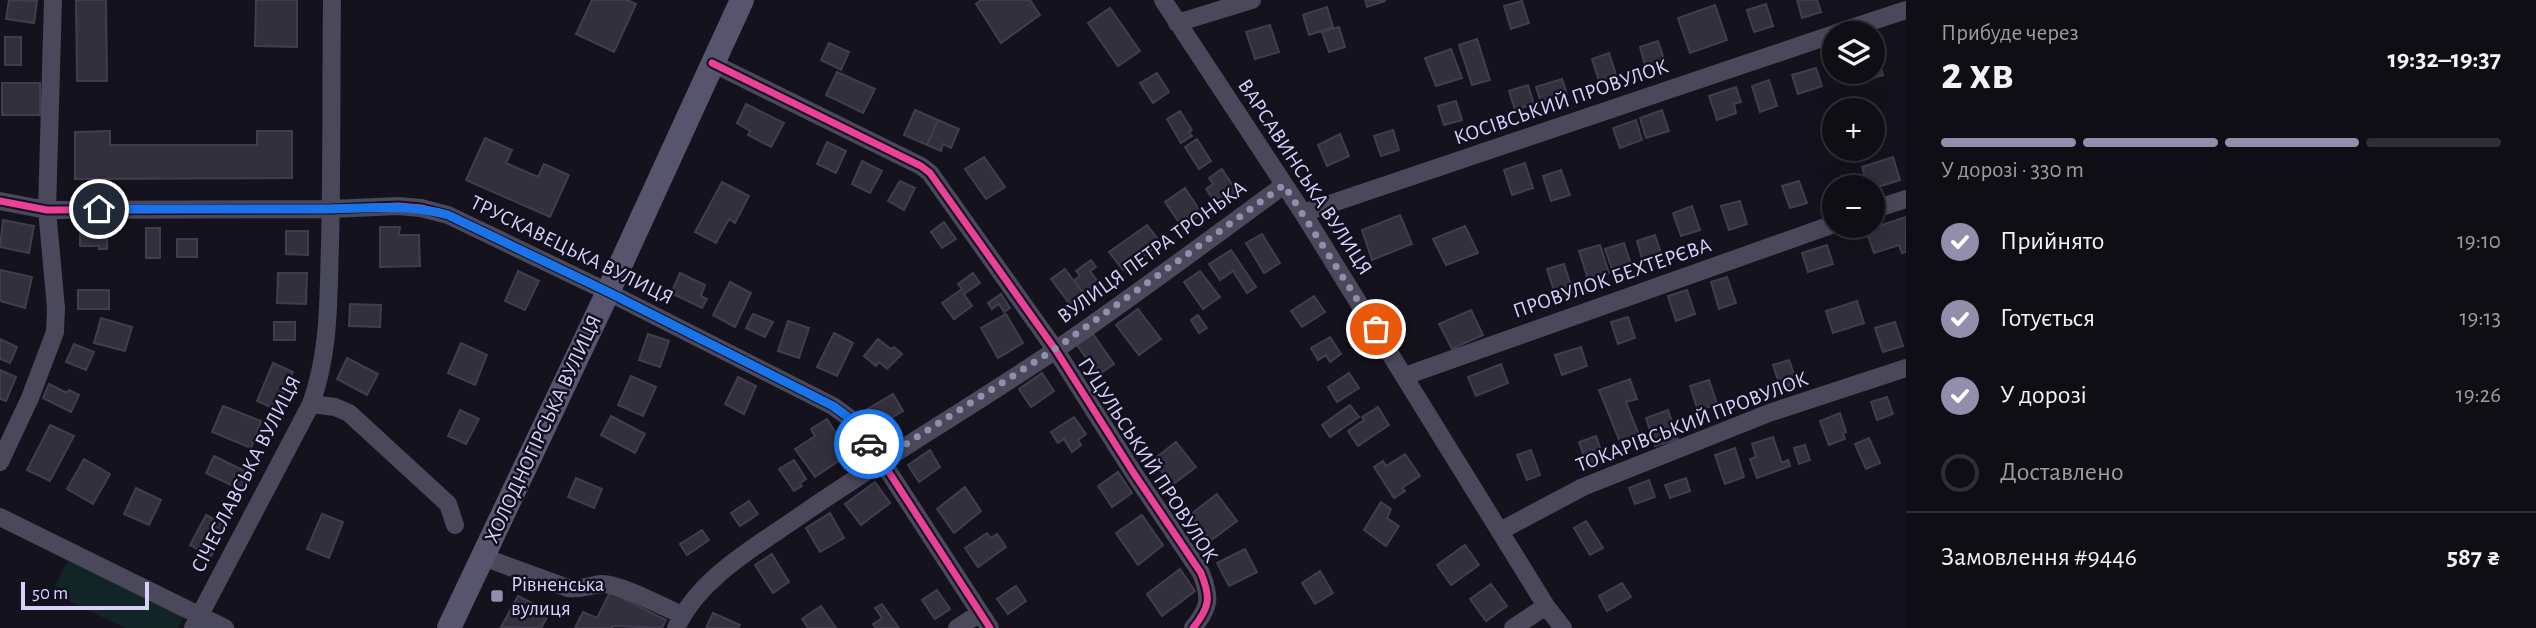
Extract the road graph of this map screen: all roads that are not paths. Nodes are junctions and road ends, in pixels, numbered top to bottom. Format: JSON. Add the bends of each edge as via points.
{"nodes":[{"id":1,"x":53,"y":0,"type":"edge"},
{"id":2,"x":332,"y":0,"type":"edge"},
{"id":3,"x":742,"y":0,"type":"edge"},
{"id":4,"x":1163,"y":0,"type":"edge"},
{"id":5,"x":1252,"y":0,"type":"edge"},
{"id":6,"x":1906,"y":10,"type":"edge"},
{"id":7,"x":1873,"y":21,"type":"edge"},
{"id":8,"x":1177,"y":23,"type":"junction"},
{"id":9,"x":1822,"y":38,"type":"edge"},
{"id":10,"x":712,"y":63,"type":"junction"},
{"id":11,"x":1284,"y":185,"type":"junction"},
{"id":12,"x":1906,"y":198,"type":"edge"},
{"id":13,"x":0,"y":201,"type":"edge"},
{"id":14,"x":1885,"y":205,"type":"edge"},
{"id":15,"x":331,"y":209,"type":"junction"},
{"id":16,"x":47,"y":210,"type":"junction"},
{"id":17,"x":1303,"y":213,"type":"junction"},
{"id":18,"x":1822,"y":228,"type":"edge"},
{"id":19,"x":608,"y":292,"type":"junction"},
{"id":20,"x":1055,"y":349,"type":"junction"},
{"id":21,"x":1906,"y":368,"type":"edge"},
{"id":22,"x":1405,"y":376,"type":"junction"},
{"id":23,"x":311,"y":404,"type":"junction"},
{"id":24,"x":881,"y":460,"type":"junction"},
{"id":25,"x":0,"y":462,"type":"edge"},
{"id":26,"x":0,"y":517,"type":"edge"},
{"id":27,"x":454,"y":525,"type":"dead end"},
{"id":28,"x":1500,"y":531,"type":"junction"},
{"id":29,"x":483,"y":557,"type":"junction"},
{"id":30,"x":1546,"y":606,"type":"junction"},
{"id":31,"x":985,"y":620,"type":"edge"},
{"id":32,"x":679,"y":621,"type":"edge"},
{"id":33,"x":196,"y":622,"type":"edge"},
{"id":34,"x":225,"y":628,"type":"edge"},
{"id":35,"x":449,"y":628,"type":"edge"},
{"id":36,"x":957,"y":628,"type":"edge"},
{"id":37,"x":1193,"y":628,"type":"edge"},
{"id":38,"x":1513,"y":628,"type":"edge"},
{"id":39,"x":1563,"y":628,"type":"edge"}],
"edges":[{"from":1,"to":16,"type":"street"},
{"from":2,"to":15,"type":"street","name":"СІЧЕСЛАВСЬКА ВУЛИЦЯ"},
{"from":3,"to":10,"type":"main road","name":"ХОЛОДНОГІРСЬКА ВУЛИЦЯ"},
{"from":4,"to":8,"type":"street","name":"ВАРСАВИНСЬКА ВУЛИЦЯ"},
{"from":5,"to":8,"type":"street"},
{"from":6,"to":7,"type":"street","name":"КОСІВСЬКИЙ ПРОВУЛОК"},
{"from":8,"to":11,"type":"street","name":"ВАРСАВИНСЬКА ВУЛИЦЯ"},
{"from":9,"to":17,"type":"street","name":"КОСІВСЬКИЙ ПРОВУЛОК"},
{"from":10,"to":19,"type":"main road","name":"ХОЛОДНОГІРСЬКА ВУЛИЦЯ"},
{"from":10,"to":20,"type":"street","name":"ГУЦУЛЬСЬКИЙ ПРОВУЛОК","via":[[930,173]]},
{"from":11,"to":17,"type":"street","name":"ВАРСАВИНСЬКА ВУЛИЦЯ"},
{"from":11,"to":20,"type":"street","name":"ВУЛИЦЯ ПЕТРА ТРОНЬКА"},
{"from":12,"to":14,"type":"street"},
{"from":13,"to":16,"type":"street","name":"ТРУСКАВЕЦЬКА ВУЛИЦЯ"},
{"from":15,"to":16,"type":"street","name":"ТРУСКАВЕЦЬКА ВУЛИЦЯ"},
{"from":15,"to":19,"type":"street","name":"ТРУСКАВЕЦЬКА ВУЛИЦЯ","via":[[398,206],[448,215]]},
{"from":15,"to":23,"type":"street","name":"СІЧЕСЛАВСЬКА ВУЛИЦЯ","via":[[328,323],[321,374]]},
{"from":16,"to":25,"type":"street","via":[[55,332]]},
{"from":17,"to":22,"type":"street","name":"ВАРСАВИНСЬКА ВУЛИЦЯ"},
{"from":18,"to":22,"type":"street","name":"ПРОВУЛОК БЕХТЕРЄВА"},
{"from":19,"to":24,"type":"street","name":"ТРУСКАВЕЦЬКА ВУЛИЦЯ","via":[[833,406],[848,417]]},
{"from":19,"to":29,"type":"main road","name":"ХОЛОДНОГІРСЬКА ВУЛИЦЯ"},
{"from":20,"to":24,"type":"street","name":"ВУЛИЦЯ ПЕТРА ТРОНЬКА"},
{"from":20,"to":37,"type":"street","name":"ГУЦУЛЬСЬКИЙ ПРОВУЛОК","via":[[1201,573],[1208,603]]},
{"from":21,"to":28,"type":"street","name":"ТОКАРІВСЬКИЙ ПРОВУЛОК","via":[[1769,413],[1583,487]]},
{"from":22,"to":28,"type":"street","name":"ВАРСАВИНСЬКА ВУЛИЦЯ"},
{"from":23,"to":27,"type":"street","via":[[349,413],[448,504]]},
{"from":23,"to":33,"type":"street","name":"СІЧЕСЛАВСЬКА ВУЛИЦЯ"},
{"from":24,"to":31,"type":"street","name":"ТРУСКАВЕЦЬКА ВУЛИЦЯ"},
{"from":24,"to":32,"type":"street","name":"ВУЛИЦЯ ПЕТРА ТРОНЬКА","via":[[738,559],[711,582]]},
{"from":26,"to":33,"type":"street"},
{"from":28,"to":30,"type":"street","name":"ВАРСАВИНСЬКА ВУЛИЦЯ"},
{"from":29,"to":32,"type":"street","via":[[568,588],[613,586]]},
{"from":29,"to":35,"type":"main road","name":"ХОЛОДНОГІРСЬКА ВУЛИЦЯ"},
{"from":30,"to":38,"type":"street"},
{"from":30,"to":39,"type":"street","name":"ВАРСАВИНСЬКА ВУЛИЦЯ"},
{"from":31,"to":36,"type":"street"},
{"from":33,"to":34,"type":"street"}]}
